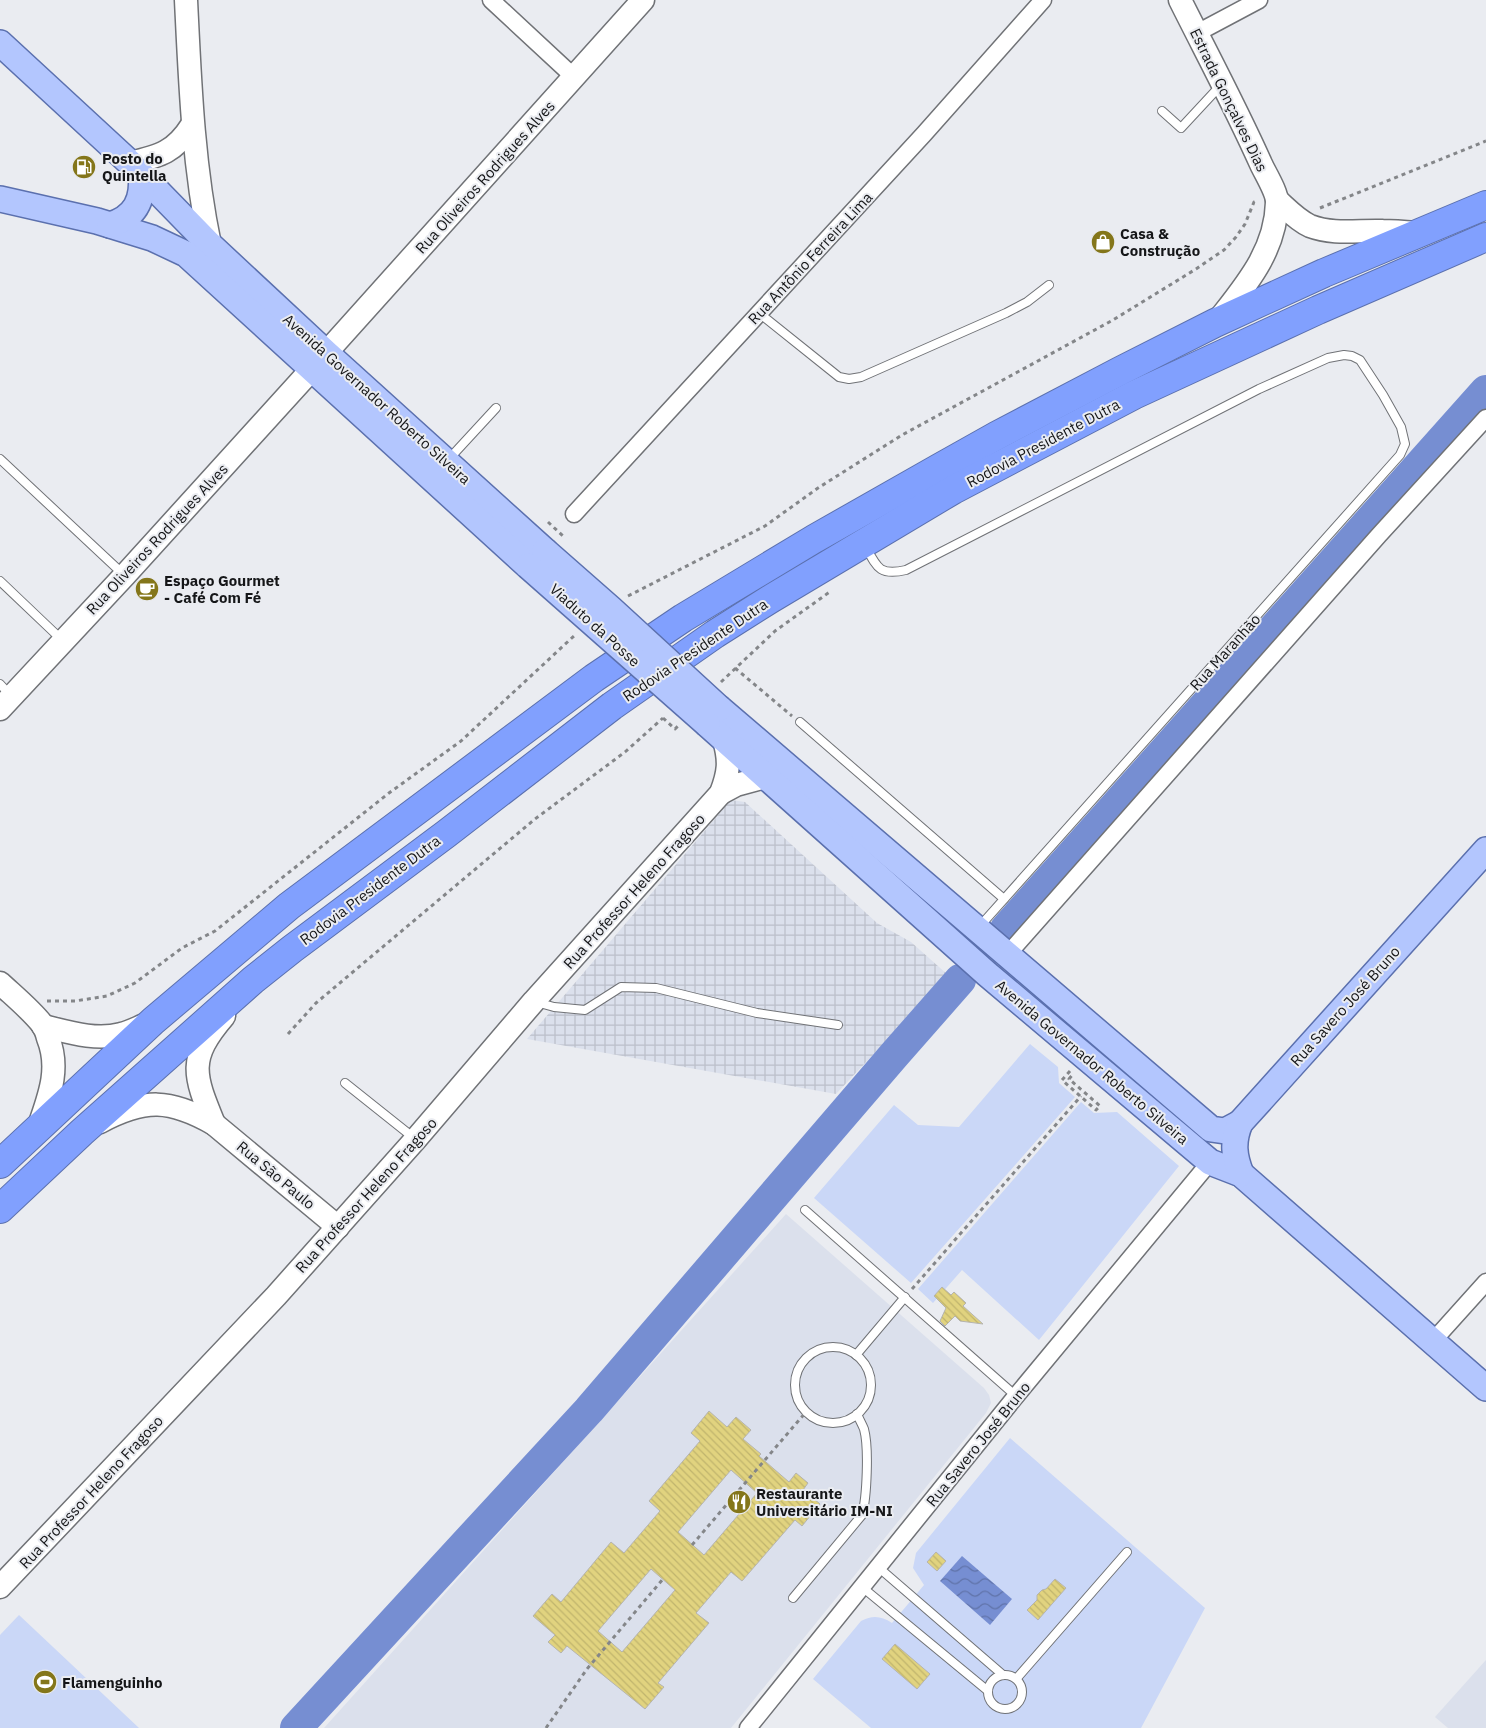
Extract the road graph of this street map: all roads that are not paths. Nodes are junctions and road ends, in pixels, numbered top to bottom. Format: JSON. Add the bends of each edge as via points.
{"nodes":[{"id":1,"x":186,"y":0,"type":"edge"},
{"id":2,"x":491,"y":0,"type":"edge"},
{"id":3,"x":643,"y":0,"type":"edge"},
{"id":4,"x":1043,"y":0,"type":"edge"},
{"id":5,"x":1180,"y":0,"type":"edge"},
{"id":6,"x":1259,"y":0,"type":"edge"},
{"id":7,"x":1197,"y":33,"type":"junction"},
{"id":8,"x":0,"y":43,"type":"edge"},
{"id":9,"x":574,"y":77,"type":"junction"},
{"id":10,"x":1222,"y":84,"type":"junction"},
{"id":11,"x":1162,"y":112,"type":"dead end"},
{"id":12,"x":192,"y":125,"type":"junction"},
{"id":13,"x":135,"y":169,"type":"junction"},
{"id":14,"x":1275,"y":196,"type":"junction"},
{"id":15,"x":0,"y":199,"type":"edge"},
{"id":16,"x":1486,"y":205,"type":"edge"},
{"id":17,"x":184,"y":224,"type":"junction"},
{"id":18,"x":110,"y":225,"type":"junction"},
{"id":19,"x":1418,"y":233,"type":"junction"},
{"id":20,"x":1486,"y":237,"type":"edge"},
{"id":21,"x":203,"y":253,"type":"junction"},
{"id":22,"x":1049,"y":285,"type":"dead end"},
{"id":23,"x":759,"y":313,"type":"junction"},
{"id":24,"x":1215,"y":323,"type":"junction"},
{"id":25,"x":319,"y":361,"type":"junction"},
{"id":26,"x":496,"y":408,"type":"dead end"},
{"id":27,"x":1486,"y":418,"type":"edge"},
{"id":28,"x":0,"y":460,"type":"edge"},
{"id":29,"x":446,"y":461,"type":"junction"},
{"id":30,"x":574,"y":514,"type":"dead end"},
{"id":31,"x":864,"y":543,"type":"junction"},
{"id":32,"x":537,"y":559,"type":"junction"},
{"id":33,"x":125,"y":575,"type":"junction"},
{"id":34,"x":0,"y":581,"type":"edge"},
{"id":35,"x":63,"y":640,"type":"junction"},
{"id":36,"x":4,"y":696,"type":"edge"},
{"id":37,"x":800,"y":722,"type":"road end"},
{"id":38,"x":717,"y":724,"type":"junction"},
{"id":39,"x":765,"y":777,"type":"junction"},
{"id":40,"x":722,"y":793,"type":"junction"},
{"id":41,"x":1486,"y":850,"type":"edge"},
{"id":42,"x":1004,"y":899,"type":"junction"},
{"id":43,"x":977,"y":929,"type":"junction"},
{"id":44,"x":1006,"y":954,"type":"junction"},
{"id":45,"x":253,"y":980,"type":"junction"},
{"id":46,"x":0,"y":983,"type":"edge"},
{"id":47,"x":534,"y":1001,"type":"junction"},
{"id":48,"x":153,"y":1021,"type":"junction"},
{"id":49,"x":838,"y":1025,"type":"dead end"},
{"id":50,"x":43,"y":1026,"type":"junction"},
{"id":51,"x":345,"y":1083,"type":"dead end"},
{"id":52,"x":1240,"y":1123,"type":"junction"},
{"id":53,"x":214,"y":1124,"type":"junction"},
{"id":54,"x":38,"y":1129,"type":"junction"},
{"id":55,"x":82,"y":1132,"type":"junction"},
{"id":56,"x":415,"y":1140,"type":"junction"},
{"id":57,"x":1210,"y":1162,"type":"junction"},
{"id":58,"x":0,"y":1164,"type":"edge"},
{"id":59,"x":1241,"y":1174,"type":"junction"},
{"id":60,"x":0,"y":1209,"type":"edge"},
{"id":61,"x":805,"y":1210,"type":"dead end"},
{"id":62,"x":338,"y":1227,"type":"junction"},
{"id":63,"x":1486,"y":1282,"type":"edge"},
{"id":64,"x":905,"y":1297,"type":"junction"},
{"id":65,"x":1433,"y":1341,"type":"junction"},
{"id":66,"x":856,"y":1355,"type":"junction"},
{"id":67,"x":1486,"y":1388,"type":"edge"},
{"id":68,"x":1016,"y":1396,"type":"junction"},
{"id":69,"x":857,"y":1414,"type":"junction"},
{"id":70,"x":1127,"y":1552,"type":"dead end"},
{"id":71,"x":878,"y":1567,"type":"junction"},
{"id":72,"x":0,"y":1587,"type":"edge"},
{"id":73,"x":862,"y":1587,"type":"junction"},
{"id":74,"x":793,"y":1598,"type":"dead end"},
{"id":75,"x":1003,"y":1674,"type":"junction"},
{"id":76,"x":1017,"y":1678,"type":"junction"},
{"id":77,"x":988,"y":1691,"type":"junction"},
{"id":78,"x":748,"y":1728,"type":"edge"}],
"edges":[{"from":1,"to":12,"type":"main road"},
{"from":2,"to":9,"type":"street"},
{"from":3,"to":9,"type":"main road","name":"Rua Oliveiros Rodrigues Alves"},
{"from":4,"to":23,"type":"street","name":"Rua Antônio Ferreira Lima"},
{"from":5,"to":7,"type":"main road","name":"Estrada Gonçalves Dias"},
{"from":6,"to":7,"type":"street"},
{"from":7,"to":10,"type":"main road","name":"Estrada Gonçalves Dias"},
{"from":8,"to":13,"type":"main road"},
{"from":9,"to":25,"type":"main road","name":"Rua Oliveiros Rodrigues Alves"},
{"from":10,"to":11,"type":"lane","via":[[1181,128]]},
{"from":10,"to":14,"type":"main road","name":"Estrada Gonçalves Dias"},
{"from":12,"to":13,"type":"main road","via":[[176,146]]},
{"from":12,"to":17,"type":"main road"},
{"from":13,"to":17,"type":"main road"},
{"from":13,"to":18,"type":"main road","via":[[142,185],[140,197],[135,208],[122,221]]},
{"from":14,"to":19,"type":"main road","name":"Estrada Gonçalves Dias","via":[[1296,217],[1310,226],[1328,231]]},
{"from":14,"to":24,"type":"main road","via":[[1273,233],[1263,258]]},
{"from":15,"to":18,"type":"main road"},
{"from":16,"to":19,"type":"highway","name":"Rodovia Presidente Dutra"},
{"from":17,"to":18,"type":"main road"},
{"from":17,"to":21,"type":"main road"},
{"from":17,"to":21,"type":"main road","via":[[178,249]]},
{"from":19,"to":24,"type":"highway","name":"Rodovia Presidente Dutra"},
{"from":20,"to":31,"type":"highway","name":"Rodovia Presidente Dutra","via":[[1148,388],[953,490]]},
{"from":21,"to":25,"type":"main road","name":"Avenida Governador Roberto Silveira"},
{"from":22,"to":23,"type":"lane","via":[[1006,313],[850,379],[840,377]]},
{"from":23,"to":30,"type":"street","name":"Rua Antônio Ferreira Lima"},
{"from":24,"to":48,"type":"highway","name":"Rodovia Presidente Dutra","via":[[996,436],[683,618],[594,678],[289,906]]},
{"from":25,"to":29,"type":"main road","name":"Avenida Governador Roberto Silveira"},
{"from":25,"to":32,"type":"main road","name":"Avenida Governador Roberto Silveira"},
{"from":25,"to":33,"type":"main road","name":"Rua Oliveiros Rodrigues Alves"},
{"from":26,"to":29,"type":"lane"},
{"from":27,"to":44,"type":"street"},
{"from":28,"to":33,"type":"lane"},
{"from":29,"to":32,"type":"main road","name":"Avenida Governador Roberto Silveira"},
{"from":31,"to":42,"type":"lane","name":"Rua Maranhão","via":[[875,564],[884,572],[906,570],[1259,389],[1328,358],[1344,355],[1360,360],[1401,427],[1405,439],[1403,451]]},
{"from":31,"to":45,"type":"highway","name":"Rodovia Presidente Dutra","via":[[715,634],[612,706]]},
{"from":32,"to":38,"type":"main road","name":"Viaduto da Posse","bridge":true,"via":[[611,609]]},
{"from":33,"to":35,"type":"main road","name":"Rua Oliveiros Rodrigues Alves"},
{"from":34,"to":35,"type":"lane"},
{"from":35,"to":36,"type":"main road","name":"Rua Oliveiros Rodrigues Alves"},
{"from":37,"to":42,"type":"lane"},
{"from":38,"to":39,"type":"main road","name":"Avenida Governador Roberto Silveira"},
{"from":38,"to":40,"type":"main road","name":"Rua Professor Heleno Fragoso","via":[[729,757]]},
{"from":38,"to":43,"type":"main road","name":"Avenida Governador Roberto Silveira"},
{"from":39,"to":40,"type":"main road","name":"Rua Professor Heleno Fragoso","via":[[736,785]]},
{"from":39,"to":57,"type":"main road","name":"Avenida Governador Roberto Silveira","via":[[987,974]]},
{"from":40,"to":47,"type":"main road","name":"Rua Professor Heleno Fragoso"},
{"from":41,"to":52,"type":"main road","name":"Rua Savero José Bruno"},
{"from":42,"to":43,"type":"lane","name":"Rua Maranhão"},
{"from":43,"to":44,"type":"main road","name":"Avenida Governador Roberto Silveira"},
{"from":44,"to":52,"type":"main road","name":"Avenida Governador Roberto Silveira","via":[[1211,1129],[1225,1131]]},
{"from":45,"to":53,"type":"main road","name":"Rua São Paulo","via":[[209,1033],[198,1058],[197,1076]]},
{"from":45,"to":55,"type":"highway","name":"Rodovia Presidente Dutra"},
{"from":46,"to":50,"type":"main road"},
{"from":47,"to":49,"type":"lane","via":[[585,1010],[621,987],[656,988],[757,1014]]},
{"from":47,"to":56,"type":"main road","name":"Rua Professor Heleno Fragoso"},
{"from":48,"to":50,"type":"main road","via":[[121,1034],[106,1036],[80,1035]]},
{"from":48,"to":54,"type":"highway","name":"Rodovia Presidente Dutra"},
{"from":50,"to":54,"type":"main road","via":[[53,1050],[54,1069]]},
{"from":51,"to":56,"type":"lane"},
{"from":52,"to":59,"type":"main road","name":"Rua Savero José Bruno","via":[[1234,1148]]},
{"from":53,"to":55,"type":"main road","name":"Rua São Paulo","via":[[195,1113],[152,1104],[120,1112]]},
{"from":53,"to":62,"type":"main road","name":"Rua São Paulo"},
{"from":54,"to":58,"type":"highway","name":"Rodovia Presidente Dutra"},
{"from":55,"to":60,"type":"highway","name":"Rodovia Presidente Dutra"},
{"from":56,"to":62,"type":"main road","name":"Rua Professor Heleno Fragoso"},
{"from":57,"to":59,"type":"main road","name":"Avenida Governador Roberto Silveira"},
{"from":57,"to":68,"type":"street","name":"Rua Savero José Bruno"},
{"from":59,"to":65,"type":"main road","name":"Avenida Governador Roberto Silveira"},
{"from":61,"to":64,"type":"lane"},
{"from":62,"to":72,"type":"main road","name":"Rua Professor Heleno Fragoso"},
{"from":63,"to":65,"type":"street"},
{"from":64,"to":66,"type":"lane"},
{"from":64,"to":68,"type":"lane"},
{"from":65,"to":67,"type":"main road","name":"Avenida Governador Roberto Silveira"},
{"from":66,"to":69,"type":"lane","via":[[868,1369],[871,1381],[868,1399]]},
{"from":66,"to":69,"type":"lane","via":[[839,1347],[826,1347],[814,1352],[804,1360],[794,1382],[801,1407],[821,1422],[846,1421]]},
{"from":68,"to":71,"type":"street","name":"Rua Savero José Bruno"},
{"from":69,"to":74,"type":"lane","via":[[864,1429],[866,1448],[862,1515]]},
{"from":70,"to":76,"type":"lane"},
{"from":71,"to":73,"type":"street","name":"Rua Savero José Bruno"},
{"from":71,"to":75,"type":"lane"},
{"from":73,"to":77,"type":"lane"},
{"from":73,"to":78,"type":"street","name":"Rua Savero José Bruno"},
{"from":75,"to":76,"type":"lane"},
{"from":75,"to":77,"type":"lane","via":[[994,1678]]},
{"from":76,"to":77,"type":"lane","via":[[1023,1695],[1011,1708],[1002,1709],[994,1705]]}]}
